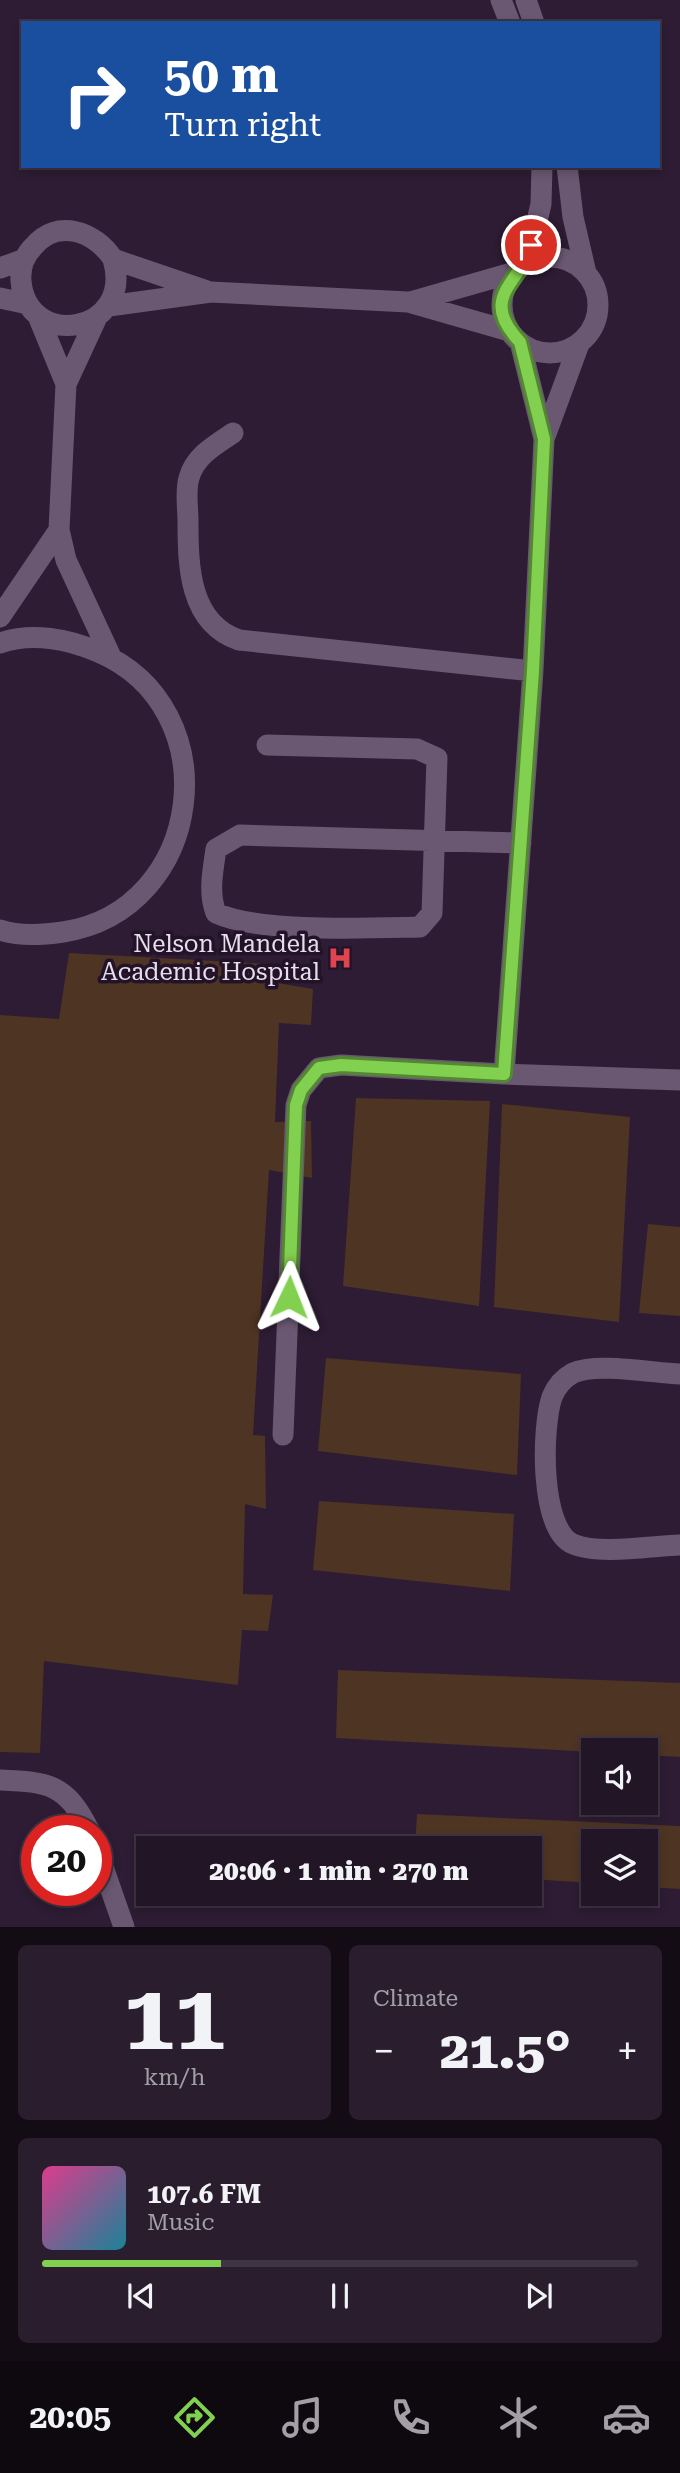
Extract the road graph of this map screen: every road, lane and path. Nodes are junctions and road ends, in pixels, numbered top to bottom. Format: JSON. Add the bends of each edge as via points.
{"nodes":[{"id":1,"x":500,"y":0,"type":"edge"},
{"id":2,"x":526,"y":0,"type":"edge"},
{"id":3,"x":509,"y":21,"type":"edge"},
{"id":4,"x":533,"y":21,"type":"edge"},
{"id":5,"x":542,"y":168,"type":"edge"},
{"id":6,"x":567,"y":168,"type":"edge"},
{"id":7,"x":24,"y":259,"type":"junction"},
{"id":8,"x":113,"y":259,"type":"junction"},
{"id":9,"x":0,"y":268,"type":"edge"},
{"id":10,"x":521,"y":268,"type":"junction"},
{"id":11,"x":586,"y":273,"type":"junction"},
{"id":12,"x":211,"y":292,"type":"junction"},
{"id":13,"x":0,"y":298,"type":"edge"},
{"id":14,"x":408,"y":302,"type":"junction"},
{"id":15,"x":33,"y":310,"type":"junction"},
{"id":16,"x":103,"y":312,"type":"junction"},
{"id":17,"x":515,"y":336,"type":"junction"},
{"id":18,"x":579,"y":344,"type":"junction"},
{"id":19,"x":66,"y":384,"type":"junction"},
{"id":20,"x":233,"y":433,"type":"dead end"},
{"id":21,"x":544,"y":439,"type":"junction"},
{"id":22,"x":59,"y":530,"type":"junction"},
{"id":23,"x":0,"y":617,"type":"edge"},
{"id":24,"x":0,"y":643,"type":"edge"},
{"id":25,"x":111,"y":657,"type":"junction"},
{"id":26,"x":533,"y":671,"type":"junction"},
{"id":27,"x":267,"y":745,"type":"dead end"},
{"id":28,"x":436,"y":840,"type":"junction"},
{"id":29,"x":521,"y":843,"type":"junction"},
{"id":30,"x":0,"y":930,"type":"edge"},
{"id":31,"x":504,"y":1074,"type":"junction"},
{"id":32,"x":680,"y":1080,"type":"edge"},
{"id":33,"x":680,"y":1374,"type":"edge"},
{"id":34,"x":283,"y":1435,"type":"dead end"},
{"id":35,"x":680,"y":1545,"type":"edge"},
{"id":36,"x":0,"y":1780,"type":"edge"},
{"id":37,"x":82,"y":1815,"type":"edge"},
{"id":38,"x":112,"y":1893,"type":"edge"},
{"id":39,"x":124,"y":1927,"type":"edge"}],
"edges":[{"from":1,"to":3,"type":"lane"},
{"from":2,"to":4,"type":"lane"},
{"from":5,"to":10,"type":"lane","via":[[541,204]]},
{"from":6,"to":11,"type":"lane","via":[[577,243]]},
{"from":7,"to":8,"type":"lane","via":[[40,240],[61,231],[92,236]]},
{"from":7,"to":9,"type":"lane"},
{"from":7,"to":15,"type":"lane","via":[[22,289]]},
{"from":8,"to":12,"type":"lane"},
{"from":8,"to":16,"type":"lane","via":[[117,283]]},
{"from":10,"to":11,"type":"lane","via":[[542,258],[558,257]]},
{"from":10,"to":14,"type":"lane"},
{"from":10,"to":17,"type":"lane","via":[[507,283],[502,307]]},
{"from":11,"to":18,"type":"lane","via":[[595,286],[598,310],[590,332]]},
{"from":12,"to":14,"type":"lane"},
{"from":12,"to":16,"type":"lane"},
{"from":13,"to":15,"type":"lane"},
{"from":14,"to":17,"type":"lane"},
{"from":15,"to":16,"type":"lane","via":[[52,323],[67,326],[83,324]]},
{"from":15,"to":19,"type":"lane"},
{"from":16,"to":19,"type":"lane"},
{"from":17,"to":18,"type":"lane","via":[[534,350],[549,353]]},
{"from":17,"to":21,"type":"lane"},
{"from":18,"to":21,"type":"lane"},
{"from":19,"to":22,"type":"lane"},
{"from":20,"to":26,"type":"lane","via":[[209,449],[188,479],[188,569],[201,610],[222,634],[239,640]]},
{"from":21,"to":26,"type":"lane"},
{"from":22,"to":23,"type":"lane"},
{"from":22,"to":25,"type":"lane","via":[[66,560]]},
{"from":24,"to":25,"type":"lane","via":[[45,638],[79,643]]},
{"from":25,"to":30,"type":"lane","via":[[139,678],[162,704],[178,736],[186,769],[185,804],[177,838],[161,869],[139,895],[110,916],[78,930],[44,935]]},
{"from":26,"to":29,"type":"lane"},
{"from":27,"to":28,"type":"lane","via":[[426,751],[437,758]]},
{"from":28,"to":28,"type":"lane","via":[[240,835],[216,849],[211,901],[216,913],[229,919],[272,925],[420,927],[432,913]]},
{"from":28,"to":29,"type":"lane"},
{"from":29,"to":31,"type":"lane"},
{"from":31,"to":32,"type":"lane"},
{"from":31,"to":34,"type":"lane","via":[[341,1065],[319,1068],[301,1090],[296,1105]]},
{"from":33,"to":35,"type":"lane","via":[[574,1372],[552,1397],[545,1473],[559,1531],[572,1544],[593,1548]]},
{"from":36,"to":37,"type":"lane","via":[[37,1781],[58,1789]]},
{"from":38,"to":39,"type":"lane"}]}
